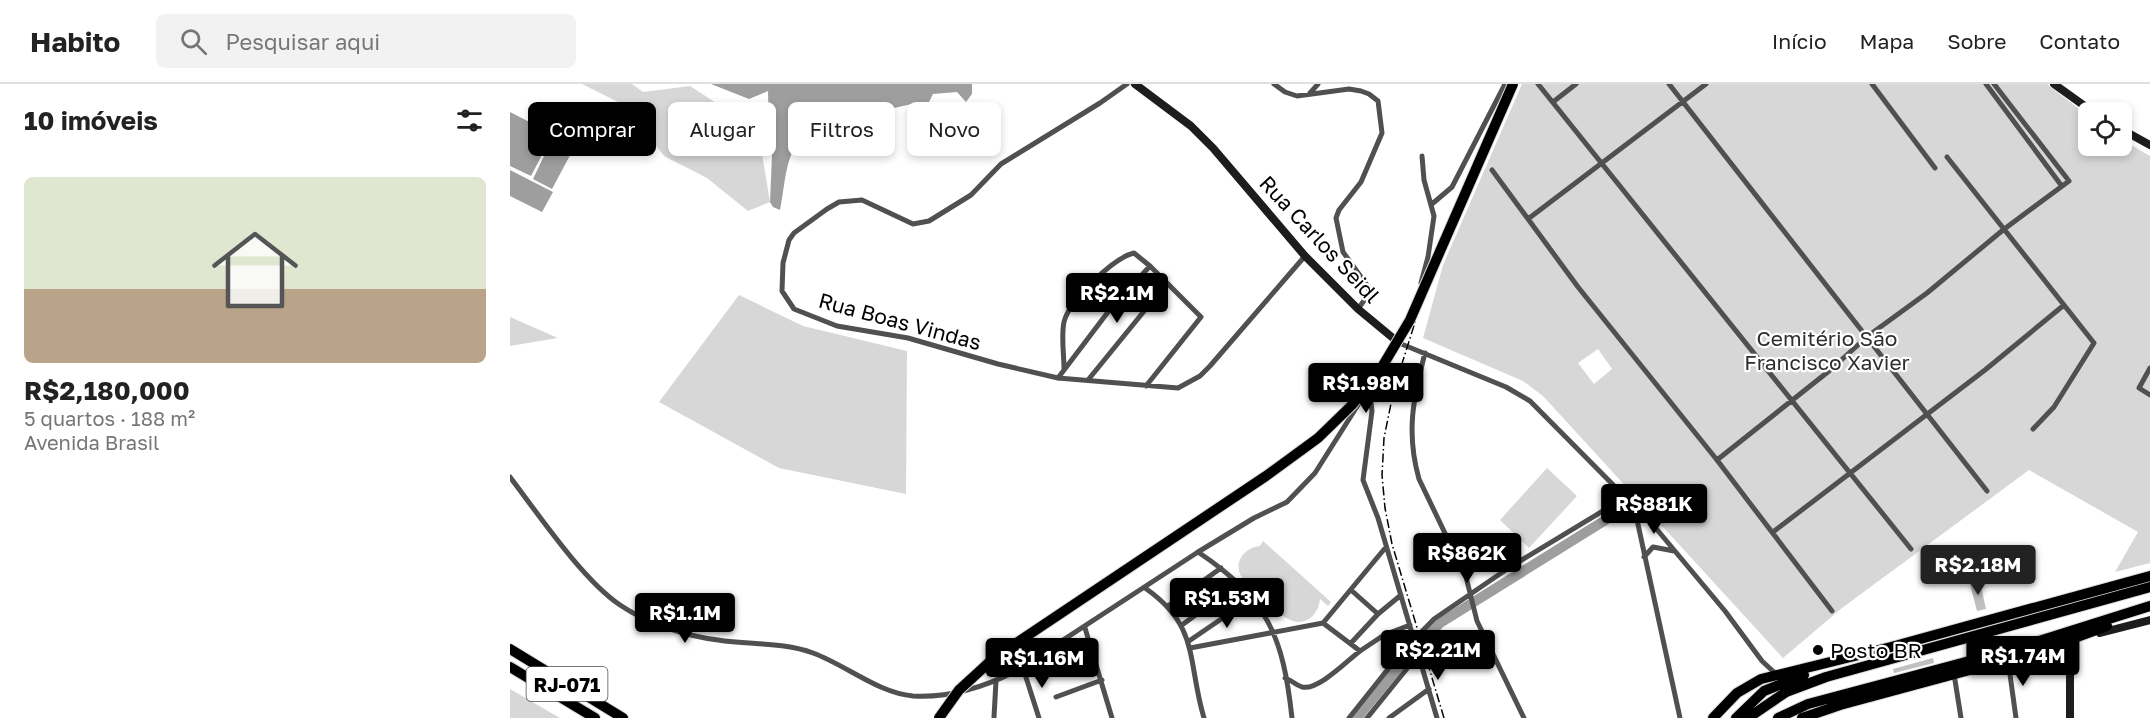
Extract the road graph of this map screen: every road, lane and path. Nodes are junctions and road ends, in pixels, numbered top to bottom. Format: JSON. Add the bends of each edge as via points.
{"nodes":[{"id":1,"x":1127,"y":84,"type":"edge"},
{"id":2,"x":1135,"y":84,"type":"edge"},
{"id":3,"x":1274,"y":84,"type":"edge"},
{"id":4,"x":1287,"y":84,"type":"edge"},
{"id":5,"x":1318,"y":84,"type":"edge"},
{"id":6,"x":1506,"y":84,"type":"edge"},
{"id":7,"x":1513,"y":84,"type":"edge"},
{"id":8,"x":1538,"y":84,"type":"edge"},
{"id":9,"x":1576,"y":84,"type":"edge"},
{"id":10,"x":1669,"y":84,"type":"edge"},
{"id":11,"x":1706,"y":84,"type":"edge"},
{"id":12,"x":1872,"y":84,"type":"edge"},
{"id":13,"x":1986,"y":84,"type":"edge"},
{"id":14,"x":1994,"y":84,"type":"edge"},
{"id":15,"x":2054,"y":84,"type":"edge"},
{"id":16,"x":1282,"y":90,"type":"junction"},
{"id":17,"x":1310,"y":93,"type":"junction"},
{"id":18,"x":1553,"y":102,"type":"junction"},
{"id":19,"x":1683,"y":102,"type":"junction"},
{"id":20,"x":2078,"y":102,"type":"edge"},
{"id":21,"x":2132,"y":135,"type":"edge"},
{"id":22,"x":2150,"y":146,"type":"edge"},
{"id":23,"x":1422,"y":156,"type":"dead end"},
{"id":24,"x":1947,"y":158,"type":"dead end"},
{"id":25,"x":1602,"y":164,"type":"junction"},
{"id":26,"x":1935,"y":168,"type":"dead end"},
{"id":27,"x":1492,"y":170,"type":"dead end"},
{"id":28,"x":2061,"y":185,"type":"junction"},
{"id":29,"x":1432,"y":204,"type":"junction"},
{"id":30,"x":1528,"y":219,"type":"junction"},
{"id":31,"x":2003,"y":230,"type":"junction"},
{"id":32,"x":1305,"y":256,"type":"junction"},
{"id":33,"x":1150,"y":266,"type":"junction"},
{"id":34,"x":1167,"y":283,"type":"junction"},
{"id":35,"x":2064,"y":305,"type":"junction"},
{"id":36,"x":1358,"y":309,"type":"junction"},
{"id":37,"x":1868,"y":336,"type":"junction"},
{"id":38,"x":1399,"y":343,"type":"junction"},
{"id":39,"x":1425,"y":353,"type":"junction"},
{"id":40,"x":2150,"y":368,"type":"edge"},
{"id":41,"x":1064,"y":369,"type":"junction"},
{"id":42,"x":1058,"y":378,"type":"junction"},
{"id":43,"x":1088,"y":380,"type":"junction"},
{"id":44,"x":1146,"y":386,"type":"junction"},
{"id":45,"x":1369,"y":386,"type":"junction"},
{"id":46,"x":2150,"y":395,"type":"edge"},
{"id":47,"x":1792,"y":400,"type":"junction"},
{"id":48,"x":1927,"y":414,"type":"junction"},
{"id":49,"x":2033,"y":429,"type":"dead end"},
{"id":50,"x":1717,"y":460,"type":"junction"},
{"id":51,"x":1849,"y":474,"type":"junction"},
{"id":52,"x":510,"y":477,"type":"edge"},
{"id":53,"x":1987,"y":491,"type":"dead end"},
{"id":54,"x":1626,"y":497,"type":"junction"},
{"id":55,"x":1634,"y":506,"type":"junction"},
{"id":56,"x":1773,"y":532,"type":"junction"},
{"id":57,"x":1386,"y":547,"type":"junction"},
{"id":58,"x":1911,"y":549,"type":"dead end"},
{"id":59,"x":1676,"y":551,"type":"junction"},
{"id":60,"x":1198,"y":552,"type":"junction"},
{"id":61,"x":1644,"y":557,"type":"junction"},
{"id":62,"x":1221,"y":567,"type":"junction"},
{"id":63,"x":2150,"y":576,"type":"edge"},
{"id":64,"x":1239,"y":583,"type":"junction"},
{"id":65,"x":2150,"y":587,"type":"edge"},
{"id":66,"x":1145,"y":588,"type":"junction"},
{"id":67,"x":1351,"y":590,"type":"junction"},
{"id":68,"x":1401,"y":595,"type":"junction"},
{"id":69,"x":1473,"y":597,"type":"junction"},
{"id":70,"x":1252,"y":598,"type":"junction"},
{"id":71,"x":1168,"y":606,"type":"junction"},
{"id":72,"x":2150,"y":606,"type":"edge"},
{"id":73,"x":1832,"y":611,"type":"dead end"},
{"id":74,"x":2150,"y":613,"type":"edge"},
{"id":75,"x":1378,"y":614,"type":"junction"},
{"id":76,"x":2150,"y":620,"type":"edge"},
{"id":77,"x":1323,"y":623,"type":"junction"},
{"id":78,"x":1410,"y":624,"type":"junction"},
{"id":79,"x":1182,"y":625,"type":"junction"},
{"id":80,"x":1084,"y":628,"type":"junction"},
{"id":81,"x":1276,"y":633,"type":"junction"},
{"id":82,"x":2073,"y":639,"type":"junction"},
{"id":83,"x":1189,"y":641,"type":"junction"},
{"id":84,"x":1414,"y":641,"type":"junction"},
{"id":85,"x":1351,"y":644,"type":"junction"},
{"id":86,"x":1190,"y":648,"type":"junction"},
{"id":87,"x":510,"y":650,"type":"edge"},
{"id":88,"x":1360,"y":651,"type":"junction"},
{"id":89,"x":1417,"y":653,"type":"junction"},
{"id":90,"x":1904,"y":654,"type":"junction"},
{"id":91,"x":2008,"y":659,"type":"junction"},
{"id":92,"x":510,"y":668,"type":"edge"},
{"id":93,"x":1023,"y":668,"type":"junction"},
{"id":94,"x":1776,"y":674,"type":"junction"},
{"id":95,"x":1954,"y":674,"type":"junction"},
{"id":96,"x":1285,"y":678,"type":"junction"},
{"id":97,"x":1102,"y":680,"type":"junction"},
{"id":98,"x":996,"y":681,"type":"junction"},
{"id":99,"x":1429,"y":689,"type":"junction"},
{"id":100,"x":1056,"y":697,"type":"dead end"},
{"id":101,"x":1822,"y":714,"type":"edge"},
{"id":102,"x":994,"y":717,"type":"edge"},
{"id":103,"x":595,"y":718,"type":"edge"},
{"id":104,"x":623,"y":718,"type":"edge"},
{"id":105,"x":939,"y":718,"type":"edge"},
{"id":106,"x":1039,"y":718,"type":"edge"},
{"id":107,"x":1112,"y":718,"type":"edge"},
{"id":108,"x":1204,"y":718,"type":"edge"},
{"id":109,"x":1292,"y":718,"type":"edge"},
{"id":110,"x":1349,"y":718,"type":"edge"},
{"id":111,"x":1367,"y":718,"type":"edge"},
{"id":112,"x":1389,"y":718,"type":"edge"},
{"id":113,"x":1437,"y":718,"type":"edge"},
{"id":114,"x":1524,"y":718,"type":"edge"},
{"id":115,"x":1680,"y":718,"type":"edge"},
{"id":116,"x":1713,"y":718,"type":"edge"},
{"id":117,"x":1736,"y":718,"type":"edge"},
{"id":118,"x":1748,"y":718,"type":"edge"},
{"id":119,"x":1778,"y":718,"type":"edge"},
{"id":120,"x":1802,"y":718,"type":"edge"},
{"id":121,"x":1961,"y":718,"type":"edge"},
{"id":122,"x":2016,"y":718,"type":"edge"},
{"id":123,"x":2070,"y":718,"type":"edge"}],
"edges":[{"from":1,"to":42,"type":"street","name":"Rua Boas Vindas","via":[[1001,164],[971,195],[929,221],[913,224],[862,200],[848,200],[826,209],[794,233],[786,249],[782,291],[790,305],[800,312],[837,326],[908,338]]},
{"from":2,"to":32,"type":"street","name":"Rua Carlos Seidl","via":[[1191,126],[1213,148]]},
{"from":3,"to":16,"type":"street"},
{"from":4,"to":16,"type":"street"},
{"from":5,"to":17,"type":"street"},
{"from":6,"to":29,"type":"street","via":[[1452,187]]},
{"from":7,"to":105,"type":"highway","bridge":true,"via":[[1404,331],[1382,367],[1348,409],[1318,438],[1266,476],[994,658],[959,690]]},
{"from":8,"to":18,"type":"street"},
{"from":9,"to":18,"type":"street"},
{"from":10,"to":19,"type":"street"},
{"from":11,"to":19,"type":"street"},
{"from":12,"to":26,"type":"street"},
{"from":13,"to":28,"type":"street"},
{"from":14,"to":28,"type":"street","via":[[2069,181]]},
{"from":15,"to":20,"type":"street"},
{"from":16,"to":17,"type":"street","via":[[1298,96]]},
{"from":17,"to":36,"type":"street","via":[[1361,91],[1376,98],[1380,106],[1382,133],[1361,182],[1336,218],[1343,252],[1369,288]]},
{"from":18,"to":25,"type":"street"},
{"from":19,"to":25,"type":"street"},
{"from":19,"to":37,"type":"street"},
{"from":21,"to":22,"type":"street"},
{"from":23,"to":29,"type":"street"},
{"from":24,"to":31,"type":"street"},
{"from":25,"to":30,"type":"street"},
{"from":25,"to":47,"type":"street"},
{"from":27,"to":30,"type":"street"},
{"from":28,"to":31,"type":"street"},
{"from":29,"to":38,"type":"street","via":[[1434,226],[1428,257]]},
{"from":30,"to":50,"type":"street","via":[[1627,351]]},
{"from":31,"to":35,"type":"street"},
{"from":31,"to":37,"type":"street"},
{"from":32,"to":36,"type":"street","name":"Rua Carlos Seidl"},
{"from":32,"to":44,"type":"street","name":"Rua Boas Vindas","via":[[1200,376],[1178,388]]},
{"from":33,"to":34,"type":"street"},
{"from":33,"to":41,"type":"street"},
{"from":33,"to":41,"type":"street","via":[[1131,254],[1105,270],[1066,315]]},
{"from":34,"to":43,"type":"street"},
{"from":34,"to":44,"type":"street","via":[[1201,318]]},
{"from":35,"to":48,"type":"street"},
{"from":35,"to":49,"type":"street","via":[[2094,343],[2054,407]]},
{"from":36,"to":38,"type":"street","name":"Rua Carlos Seidl"},
{"from":37,"to":47,"type":"street"},
{"from":37,"to":48,"type":"street"},
{"from":38,"to":39,"type":"street","name":"Rua Carlos Seidl"},
{"from":38,"to":45,"type":"street"},
{"from":39,"to":54,"type":"street","name":"Rua Carlos Seidl","via":[[1530,401]]},
{"from":39,"to":69,"type":"street","via":[[1411,419],[1412,451],[1419,479]]},
{"from":40,"to":46,"type":"street","via":[[2139,388]]},
{"from":41,"to":42,"type":"street"},
{"from":42,"to":43,"type":"street","name":"Rua Boas Vindas"},
{"from":43,"to":44,"type":"street","name":"Rua Boas Vindas"},
{"from":45,"to":57,"type":"street","via":[[1372,411],[1363,480]]},
{"from":45,"to":60,"type":"street","via":[[1315,473],[1295,496]]},
{"from":47,"to":50,"type":"street"},
{"from":47,"to":51,"type":"street"},
{"from":48,"to":51,"type":"street"},
{"from":48,"to":53,"type":"street"},
{"from":50,"to":56,"type":"street"},
{"from":51,"to":56,"type":"street"},
{"from":51,"to":58,"type":"street"},
{"from":52,"to":98,"type":"street","via":[[596,584],[619,604],[649,620],[716,640],[801,649],[891,690],[911,695],[945,694]]},
{"from":54,"to":55,"type":"street","name":"Rua Carlos Seidl"},
{"from":54,"to":69,"type":"street","via":[[1510,567]]},
{"from":55,"to":59,"type":"street","name":"Rua Carlos Seidl"},
{"from":55,"to":61,"type":"street"},
{"from":56,"to":73,"type":"street"},
{"from":57,"to":67,"type":"street"},
{"from":57,"to":68,"type":"street"},
{"from":59,"to":61,"type":"street","via":[[1653,547]]},
{"from":59,"to":94,"type":"street","name":"Rua Carlos Seidl"},
{"from":60,"to":62,"type":"street"},
{"from":60,"to":66,"type":"street"},
{"from":61,"to":115,"type":"street"},
{"from":62,"to":64,"type":"street"},
{"from":62,"to":71,"type":"street"},
{"from":63,"to":94,"type":"highway"},
{"from":64,"to":70,"type":"street"},
{"from":64,"to":79,"type":"street"},
{"from":65,"to":90,"type":"highway"},
{"from":66,"to":71,"type":"street"},
{"from":66,"to":80,"type":"street"},
{"from":67,"to":75,"type":"street"},
{"from":67,"to":77,"type":"street"},
{"from":68,"to":75,"type":"street"},
{"from":68,"to":78,"type":"street"},
{"from":69,"to":84,"type":"street","via":[[1434,619]]},
{"from":69,"to":114,"type":"street","via":[[1479,626]]},
{"from":70,"to":81,"type":"street"},
{"from":70,"to":83,"type":"street"},
{"from":71,"to":79,"type":"street"},
{"from":72,"to":119,"type":"highway","via":[[2017,648],[1808,704]]},
{"from":74,"to":82,"type":"highway"},
{"from":75,"to":85,"type":"street"},
{"from":76,"to":82,"type":"street"},
{"from":77,"to":81,"type":"street"},
{"from":77,"to":85,"type":"street"},
{"from":78,"to":84,"type":"street"},
{"from":78,"to":88,"type":"street"},
{"from":79,"to":83,"type":"street"},
{"from":80,"to":93,"type":"street"},
{"from":80,"to":97,"type":"street"},
{"from":81,"to":86,"type":"street"},
{"from":81,"to":96,"type":"street"},
{"from":82,"to":91,"type":"highway"},
{"from":82,"to":123,"type":"street"},
{"from":83,"to":86,"type":"street"},
{"from":84,"to":89,"type":"street"},
{"from":84,"to":110,"type":"street"},
{"from":85,"to":88,"type":"street"},
{"from":86,"to":108,"type":"street"},
{"from":87,"to":104,"type":"highway","number":"RJ-071"},
{"from":88,"to":96,"type":"street","via":[[1310,687]]},
{"from":89,"to":99,"type":"street"},
{"from":89,"to":111,"type":"street"},
{"from":90,"to":117,"type":"highway","via":[[1864,660],[1769,687]]},
{"from":90,"to":118,"type":"highway","via":[[1797,687]]},
{"from":91,"to":95,"type":"highway"},
{"from":91,"to":122,"type":"street"},
{"from":92,"to":103,"type":"highway","number":"RJ-071"},
{"from":93,"to":98,"type":"street"},
{"from":93,"to":106,"type":"street"},
{"from":94,"to":116,"type":"highway","via":[[1741,690]]},
{"from":95,"to":101,"type":"highway"},
{"from":95,"to":121,"type":"street"},
{"from":96,"to":109,"type":"street"},
{"from":97,"to":100,"type":"street"},
{"from":97,"to":107,"type":"street"},
{"from":98,"to":102,"type":"street"},
{"from":99,"to":112,"type":"street"},
{"from":99,"to":113,"type":"street"},
{"from":101,"to":120,"type":"highway"}]}
